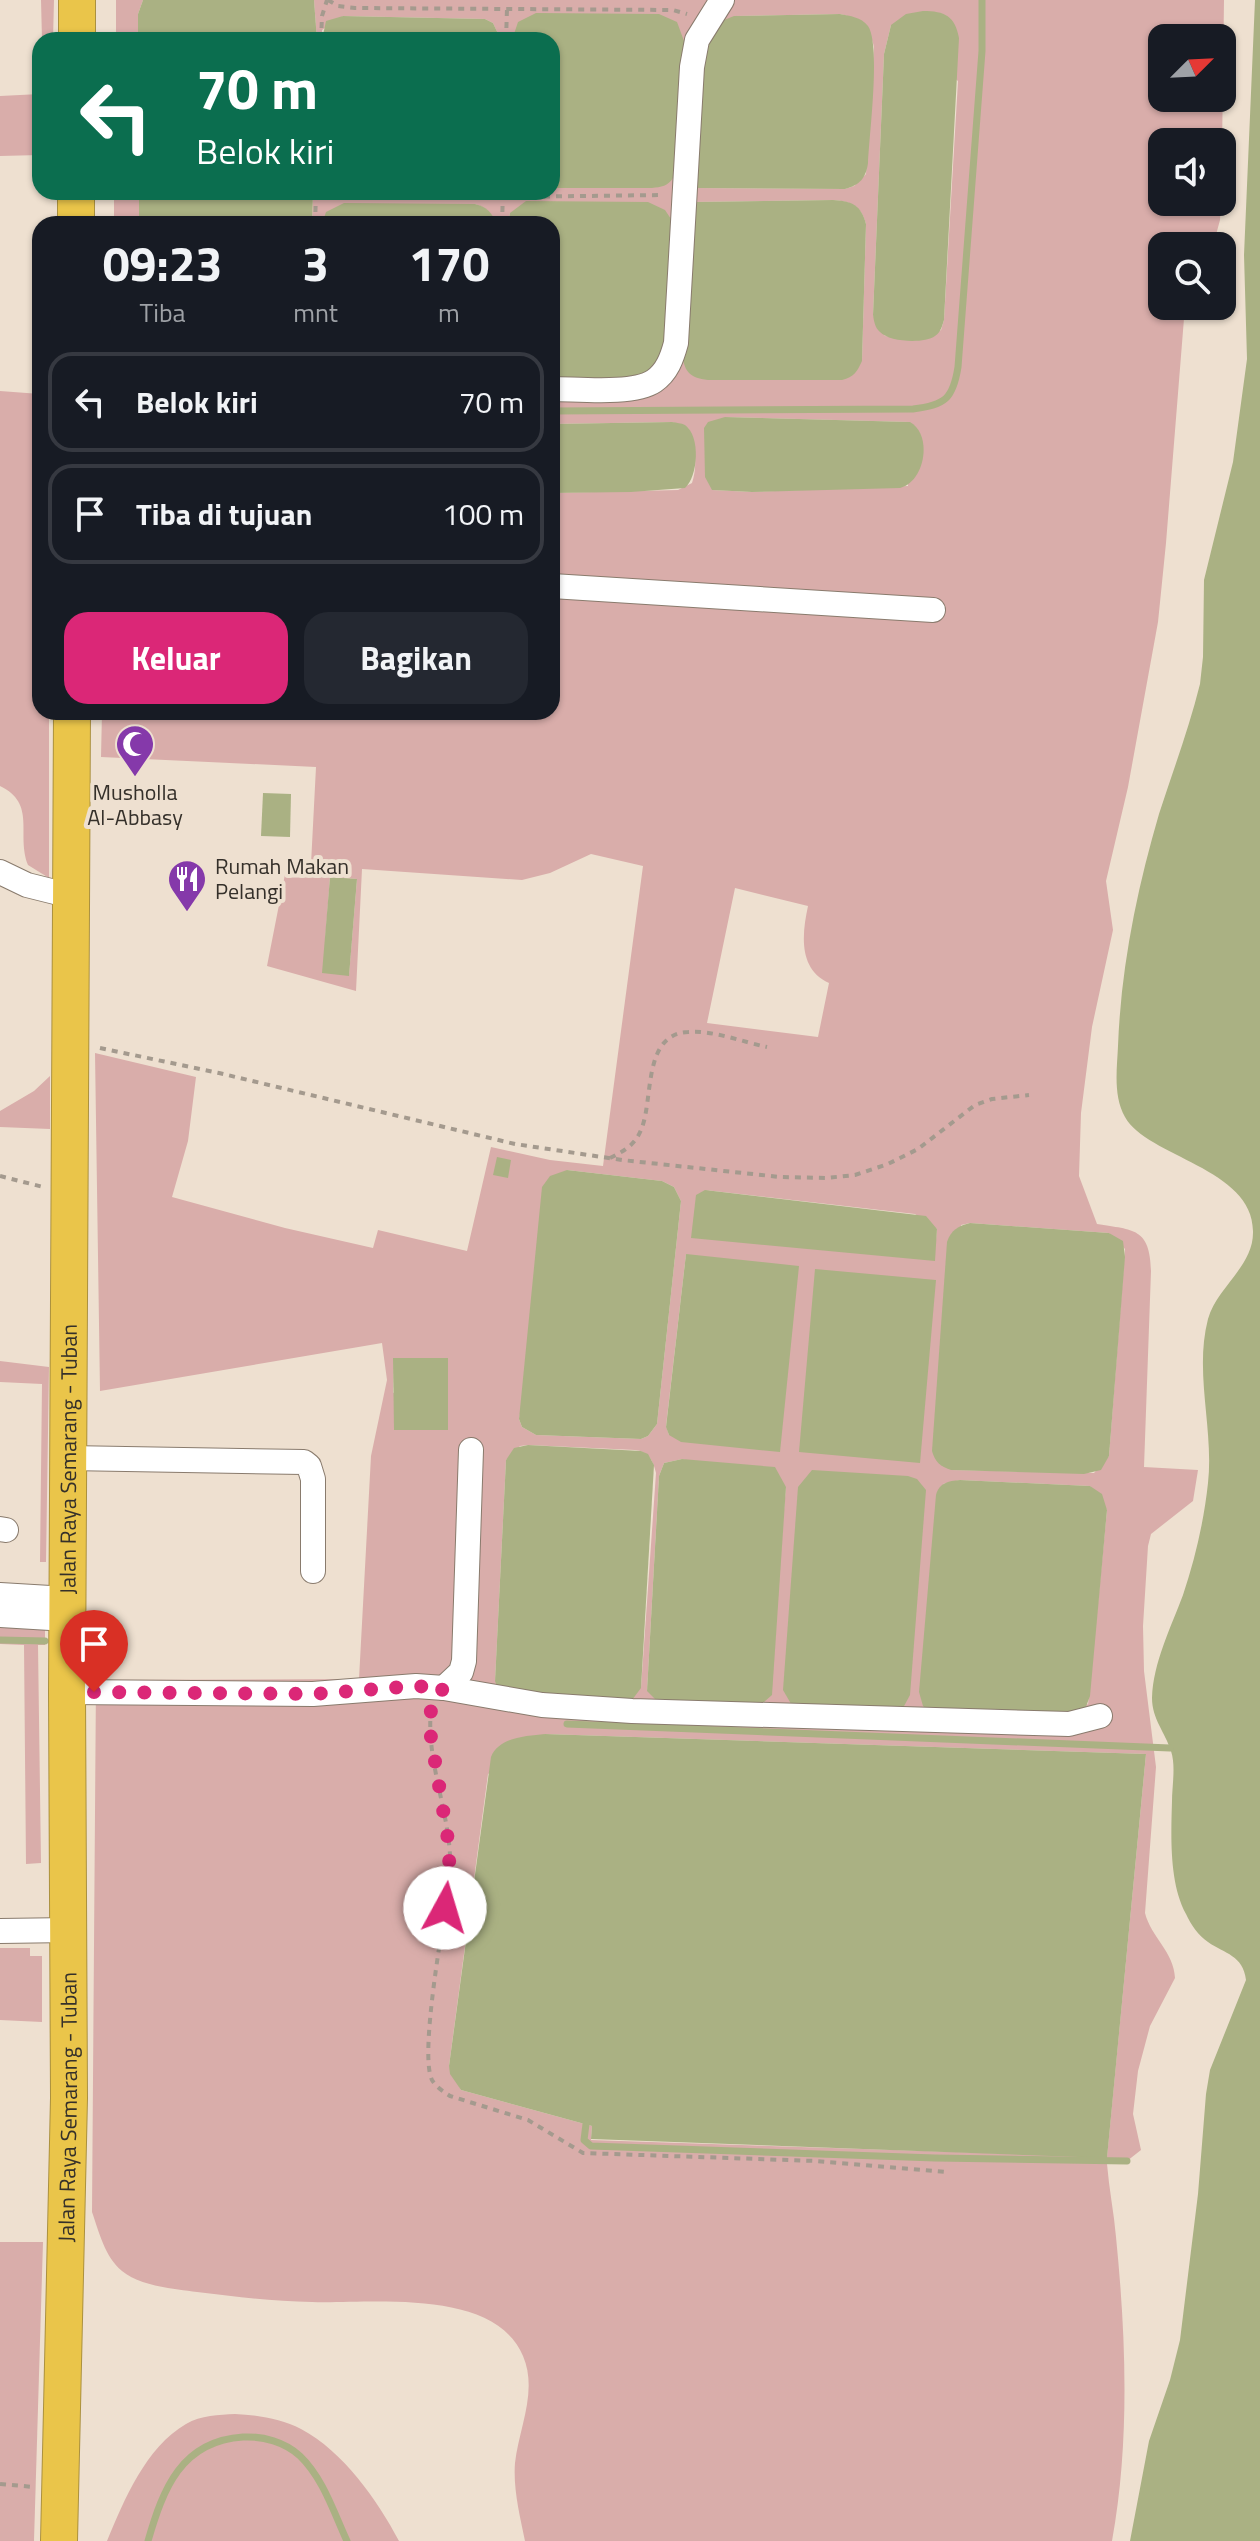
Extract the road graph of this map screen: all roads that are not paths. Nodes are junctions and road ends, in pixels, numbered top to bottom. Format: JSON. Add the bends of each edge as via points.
{"nodes":[{"id":1,"x":77,"y":0,"type":"edge"},
{"id":2,"x":714,"y":12,"type":"edge"},
{"id":3,"x":77,"y":32,"type":"edge"},
{"id":4,"x":560,"y":389,"type":"edge"},
{"id":5,"x":560,"y":587,"type":"edge"},
{"id":6,"x":933,"y":610,"type":"dead end"},
{"id":7,"x":72,"y":720,"type":"edge"},
{"id":8,"x":0,"y":872,"type":"edge"},
{"id":9,"x":71,"y":896,"type":"junction"},
{"id":10,"x":471,"y":1450,"type":"dead end"},
{"id":11,"x":68,"y":1458,"type":"junction"},
{"id":12,"x":313,"y":1571,"type":"dead end"},
{"id":13,"x":0,"y":1595,"type":"edge"},
{"id":14,"x":67,"y":1609,"type":"junction"},
{"id":15,"x":0,"y":1615,"type":"edge"},
{"id":16,"x":444,"y":1688,"type":"junction"},
{"id":17,"x":67,"y":1692,"type":"junction"},
{"id":18,"x":1100,"y":1716,"type":"dead end"},
{"id":19,"x":70,"y":1930,"type":"junction"},
{"id":20,"x":0,"y":1931,"type":"edge"},
{"id":21,"x":59,"y":2541,"type":"edge"}],
"edges":[{"from":1,"to":3,"type":"highway"},
{"from":2,"to":4,"type":"lane","via":[[697,40],[692,67],[671,360],[644,385]]},
{"from":5,"to":6,"type":"lane"},
{"from":7,"to":9,"type":"highway","name":"Jalan Raya Semarang - Tuban"},
{"from":8,"to":9,"type":"lane"},
{"from":9,"to":11,"type":"highway","name":"Jalan Raya Semarang - Tuban"},
{"from":10,"to":16,"type":"lane","via":[[464,1661],[461,1672]]},
{"from":11,"to":12,"type":"lane","via":[[304,1462],[313,1479]]},
{"from":11,"to":14,"type":"highway","name":"Jalan Raya Semarang - Tuban"},
{"from":13,"to":14,"type":"lane"},
{"from":14,"to":15,"type":"lane"},
{"from":14,"to":17,"type":"highway","name":"Jalan Raya Semarang - Tuban"},
{"from":16,"to":17,"type":"lane","via":[[313,1694]]},
{"from":16,"to":18,"type":"lane","via":[[542,1705],[632,1711],[1069,1724]]},
{"from":17,"to":19,"type":"highway","name":"Jalan Raya Semarang - Tuban"},
{"from":19,"to":20,"type":"lane"},
{"from":19,"to":21,"type":"highway","name":"Jalan Raya Semarang - Tuban"}]}
